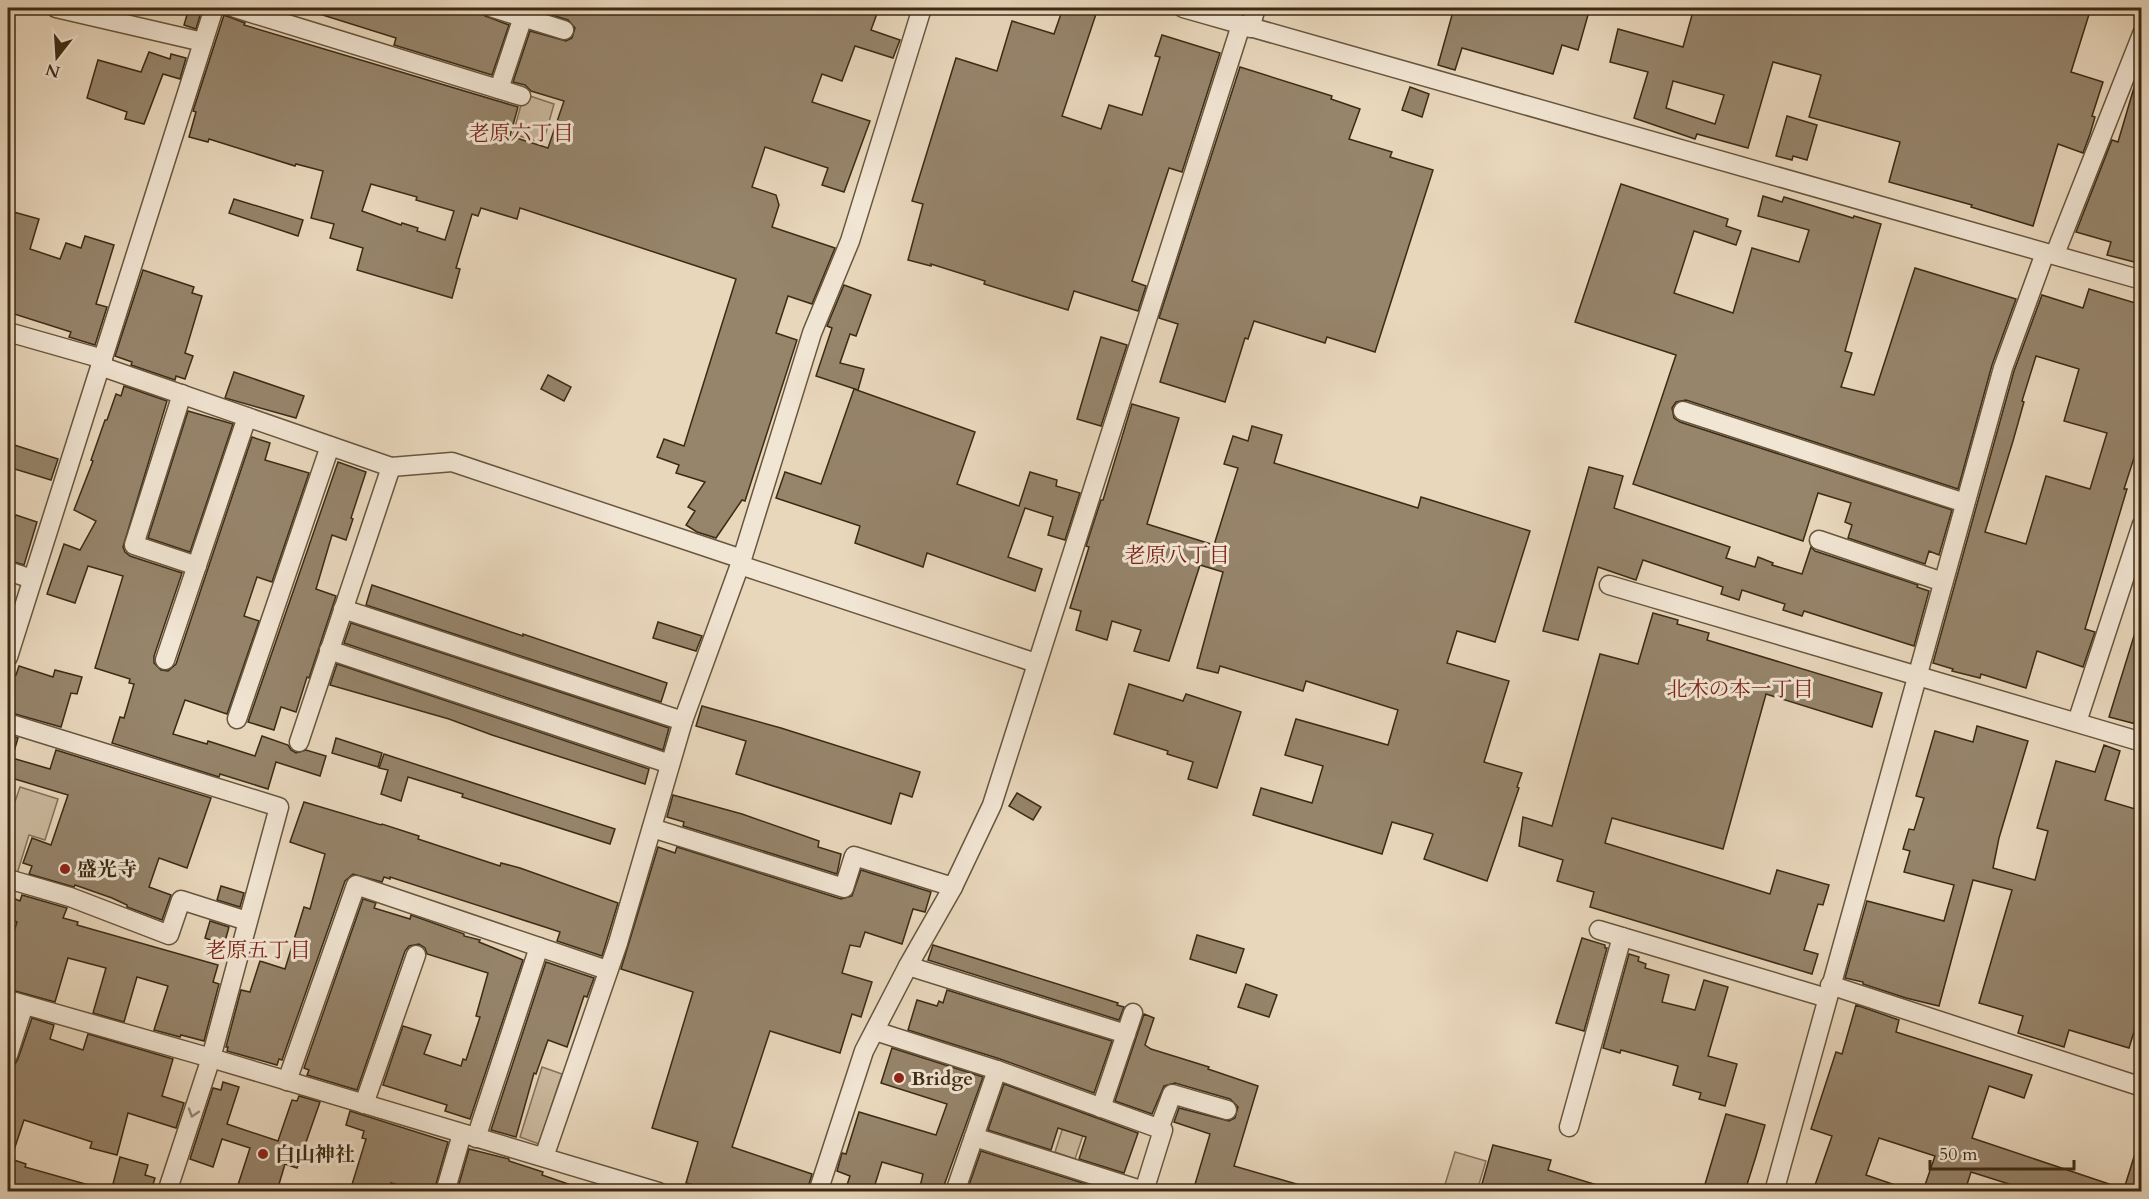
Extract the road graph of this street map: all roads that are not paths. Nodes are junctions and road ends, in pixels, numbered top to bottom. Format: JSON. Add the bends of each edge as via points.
{"nodes":[{"id":1,"x":56,"y":8,"type":"edge"},
{"id":2,"x":214,"y":8,"type":"edge"},
{"id":3,"x":235,"y":8,"type":"edge"},
{"id":4,"x":493,"y":8,"type":"edge"},
{"id":5,"x":922,"y":8,"type":"edge"},
{"id":6,"x":1183,"y":8,"type":"edge"},
{"id":7,"x":1256,"y":8,"type":"edge"},
{"id":8,"x":523,"y":17,"type":"junction"},
{"id":9,"x":1246,"y":27,"type":"junction"},
{"id":10,"x":564,"y":30,"type":"dead end"},
{"id":11,"x":2142,"y":34,"type":"edge"},
{"id":12,"x":203,"y":42,"type":"junction"},
{"id":13,"x":499,"y":89,"type":"junction"},
{"id":14,"x":521,"y":96,"type":"dead end"},
{"id":15,"x":2050,"y":254,"type":"junction"},
{"id":16,"x":2142,"y":280,"type":"edge"},
{"id":17,"x":8,"y":332,"type":"edge"},
{"id":18,"x":102,"y":363,"type":"junction"},
{"id":19,"x":182,"y":394,"type":"junction"},
{"id":20,"x":1683,"y":411,"type":"dead end"},
{"id":21,"x":247,"y":417,"type":"junction"},
{"id":22,"x":330,"y":446,"type":"junction"},
{"id":23,"x":391,"y":467,"type":"junction"},
{"id":24,"x":1965,"y":503,"type":"junction"},
{"id":25,"x":2142,"y":524,"type":"edge"},
{"id":26,"x":1819,"y":540,"type":"dead end"},
{"id":27,"x":741,"y":562,"type":"junction"},
{"id":28,"x":197,"y":566,"type":"junction"},
{"id":29,"x":8,"y":571,"type":"edge"},
{"id":30,"x":32,"y":579,"type":"junction"},
{"id":31,"x":1943,"y":582,"type":"junction"},
{"id":32,"x":1609,"y":585,"type":"dead end"},
{"id":33,"x":343,"y":609,"type":"junction"},
{"id":34,"x":8,"y":650,"type":"edge"},
{"id":35,"x":329,"y":650,"type":"junction"},
{"id":36,"x":165,"y":660,"type":"dead end"},
{"id":37,"x":1036,"y":663,"type":"junction"},
{"id":38,"x":1918,"y":675,"type":"junction"},
{"id":39,"x":237,"y":719,"type":"dead end"},
{"id":40,"x":683,"y":721,"type":"junction"},
{"id":41,"x":2077,"y":722,"type":"junction"},
{"id":42,"x":8,"y":723,"type":"edge"},
{"id":43,"x":298,"y":742,"type":"dead end"},
{"id":44,"x":2142,"y":742,"type":"edge"},
{"id":45,"x":670,"y":764,"type":"junction"},
{"id":46,"x":652,"y":828,"type":"junction"},
{"id":47,"x":8,"y":879,"type":"edge"},
{"id":48,"x":953,"y":887,"type":"junction"},
{"id":49,"x":247,"y":921,"type":"junction"},
{"id":50,"x":1599,"y":930,"type":"dead end"},
{"id":51,"x":1622,"y":937,"type":"junction"},
{"id":52,"x":539,"y":947,"type":"junction"},
{"id":53,"x":416,"y":955,"type":"dead end"},
{"id":54,"x":908,"y":966,"type":"junction"},
{"id":55,"x":607,"y":970,"type":"junction"},
{"id":56,"x":1828,"y":992,"type":"junction"},
{"id":57,"x":16,"y":1003,"type":"edge"},
{"id":58,"x":1133,"y":1013,"type":"dead end"},
{"id":59,"x":875,"y":1031,"type":"junction"},
{"id":60,"x":1126,"y":1034,"type":"junction"},
{"id":61,"x":8,"y":1055,"type":"edge"},
{"id":62,"x":211,"y":1058,"type":"junction"},
{"id":63,"x":997,"y":1070,"type":"junction"},
{"id":64,"x":287,"y":1081,"type":"junction"},
{"id":65,"x":2141,"y":1087,"type":"edge"},
{"id":66,"x":364,"y":1104,"type":"junction"},
{"id":67,"x":1101,"y":1108,"type":"junction"},
{"id":68,"x":1227,"y":1110,"type":"dead end"},
{"id":69,"x":1569,"y":1127,"type":"dead end"},
{"id":70,"x":1159,"y":1129,"type":"junction"},
{"id":71,"x":469,"y":1136,"type":"junction"},
{"id":72,"x":974,"y":1137,"type":"junction"},
{"id":73,"x":544,"y":1157,"type":"junction"},
{"id":74,"x":167,"y":1191,"type":"edge"},
{"id":75,"x":445,"y":1191,"type":"edge"},
{"id":76,"x":659,"y":1191,"type":"edge"},
{"id":77,"x":818,"y":1191,"type":"edge"},
{"id":78,"x":955,"y":1191,"type":"edge"},
{"id":79,"x":1774,"y":1191,"type":"edge"}],
"edges":[{"from":1,"to":12,"type":"street"},
{"from":2,"to":12,"type":"street"},
{"from":3,"to":13,"type":"street"},
{"from":4,"to":8,"type":"street"},
{"from":5,"to":27,"type":"street","via":[[850,241],[812,333]]},
{"from":6,"to":9,"type":"street"},
{"from":7,"to":9,"type":"street"},
{"from":8,"to":10,"type":"street"},
{"from":8,"to":13,"type":"street"},
{"from":9,"to":15,"type":"street"},
{"from":9,"to":37,"type":"street"},
{"from":11,"to":15,"type":"street"},
{"from":12,"to":18,"type":"street"},
{"from":13,"to":14,"type":"street"},
{"from":15,"to":16,"type":"street"},
{"from":15,"to":24,"type":"street","via":[[2003,368]]},
{"from":17,"to":18,"type":"street"},
{"from":18,"to":19,"type":"street"},
{"from":18,"to":30,"type":"street"},
{"from":19,"to":21,"type":"street"},
{"from":19,"to":28,"type":"street","via":[[134,545]]},
{"from":20,"to":24,"type":"street"},
{"from":21,"to":22,"type":"street"},
{"from":21,"to":28,"type":"street"},
{"from":22,"to":23,"type":"street"},
{"from":22,"to":39,"type":"street"},
{"from":23,"to":27,"type":"street","via":[[452,462]]},
{"from":23,"to":33,"type":"street"},
{"from":24,"to":31,"type":"street"},
{"from":25,"to":41,"type":"street"},
{"from":26,"to":31,"type":"street"},
{"from":27,"to":37,"type":"street"},
{"from":27,"to":40,"type":"street"},
{"from":28,"to":36,"type":"street"},
{"from":29,"to":30,"type":"street"},
{"from":30,"to":34,"type":"street"},
{"from":31,"to":38,"type":"street"},
{"from":32,"to":38,"type":"street"},
{"from":33,"to":35,"type":"street"},
{"from":33,"to":40,"type":"street"},
{"from":35,"to":43,"type":"street"},
{"from":35,"to":45,"type":"street"},
{"from":37,"to":48,"type":"street","via":[[992,805]]},
{"from":38,"to":41,"type":"street"},
{"from":38,"to":56,"type":"street"},
{"from":40,"to":45,"type":"street"},
{"from":41,"to":44,"type":"street"},
{"from":42,"to":49,"type":"street","via":[[279,807]]},
{"from":45,"to":46,"type":"street"},
{"from":46,"to":48,"type":"street","via":[[844,888],[854,856]]},
{"from":46,"to":55,"type":"street"},
{"from":47,"to":49,"type":"street","via":[[70,897],[169,935],[182,900]]},
{"from":48,"to":54,"type":"street"},
{"from":49,"to":62,"type":"street"},
{"from":50,"to":51,"type":"street"},
{"from":51,"to":56,"type":"street"},
{"from":51,"to":69,"type":"street"},
{"from":52,"to":55,"type":"street"},
{"from":52,"to":64,"type":"street","via":[[356,885]]},
{"from":52,"to":71,"type":"street"},
{"from":53,"to":66,"type":"street"},
{"from":54,"to":59,"type":"street"},
{"from":54,"to":60,"type":"street"},
{"from":55,"to":73,"type":"street"},
{"from":56,"to":65,"type":"street"},
{"from":56,"to":79,"type":"street"},
{"from":57,"to":61,"type":"street"},
{"from":57,"to":62,"type":"street"},
{"from":58,"to":60,"type":"street"},
{"from":59,"to":63,"type":"street"},
{"from":59,"to":77,"type":"street","via":[[864,1051]]},
{"from":60,"to":67,"type":"street"},
{"from":62,"to":64,"type":"street"},
{"from":62,"to":74,"type":"street","one_way":true},
{"from":63,"to":67,"type":"street"},
{"from":63,"to":72,"type":"street"},
{"from":64,"to":66,"type":"street"},
{"from":66,"to":71,"type":"street"},
{"from":67,"to":70,"type":"street"},
{"from":68,"to":70,"type":"street","via":[[1172,1094]]},
{"from":70,"to":72,"type":"street","via":[[1163,1130],[1144,1191]]},
{"from":71,"to":73,"type":"street"},
{"from":71,"to":75,"type":"street"},
{"from":72,"to":78,"type":"street"},
{"from":73,"to":76,"type":"street"}]}
